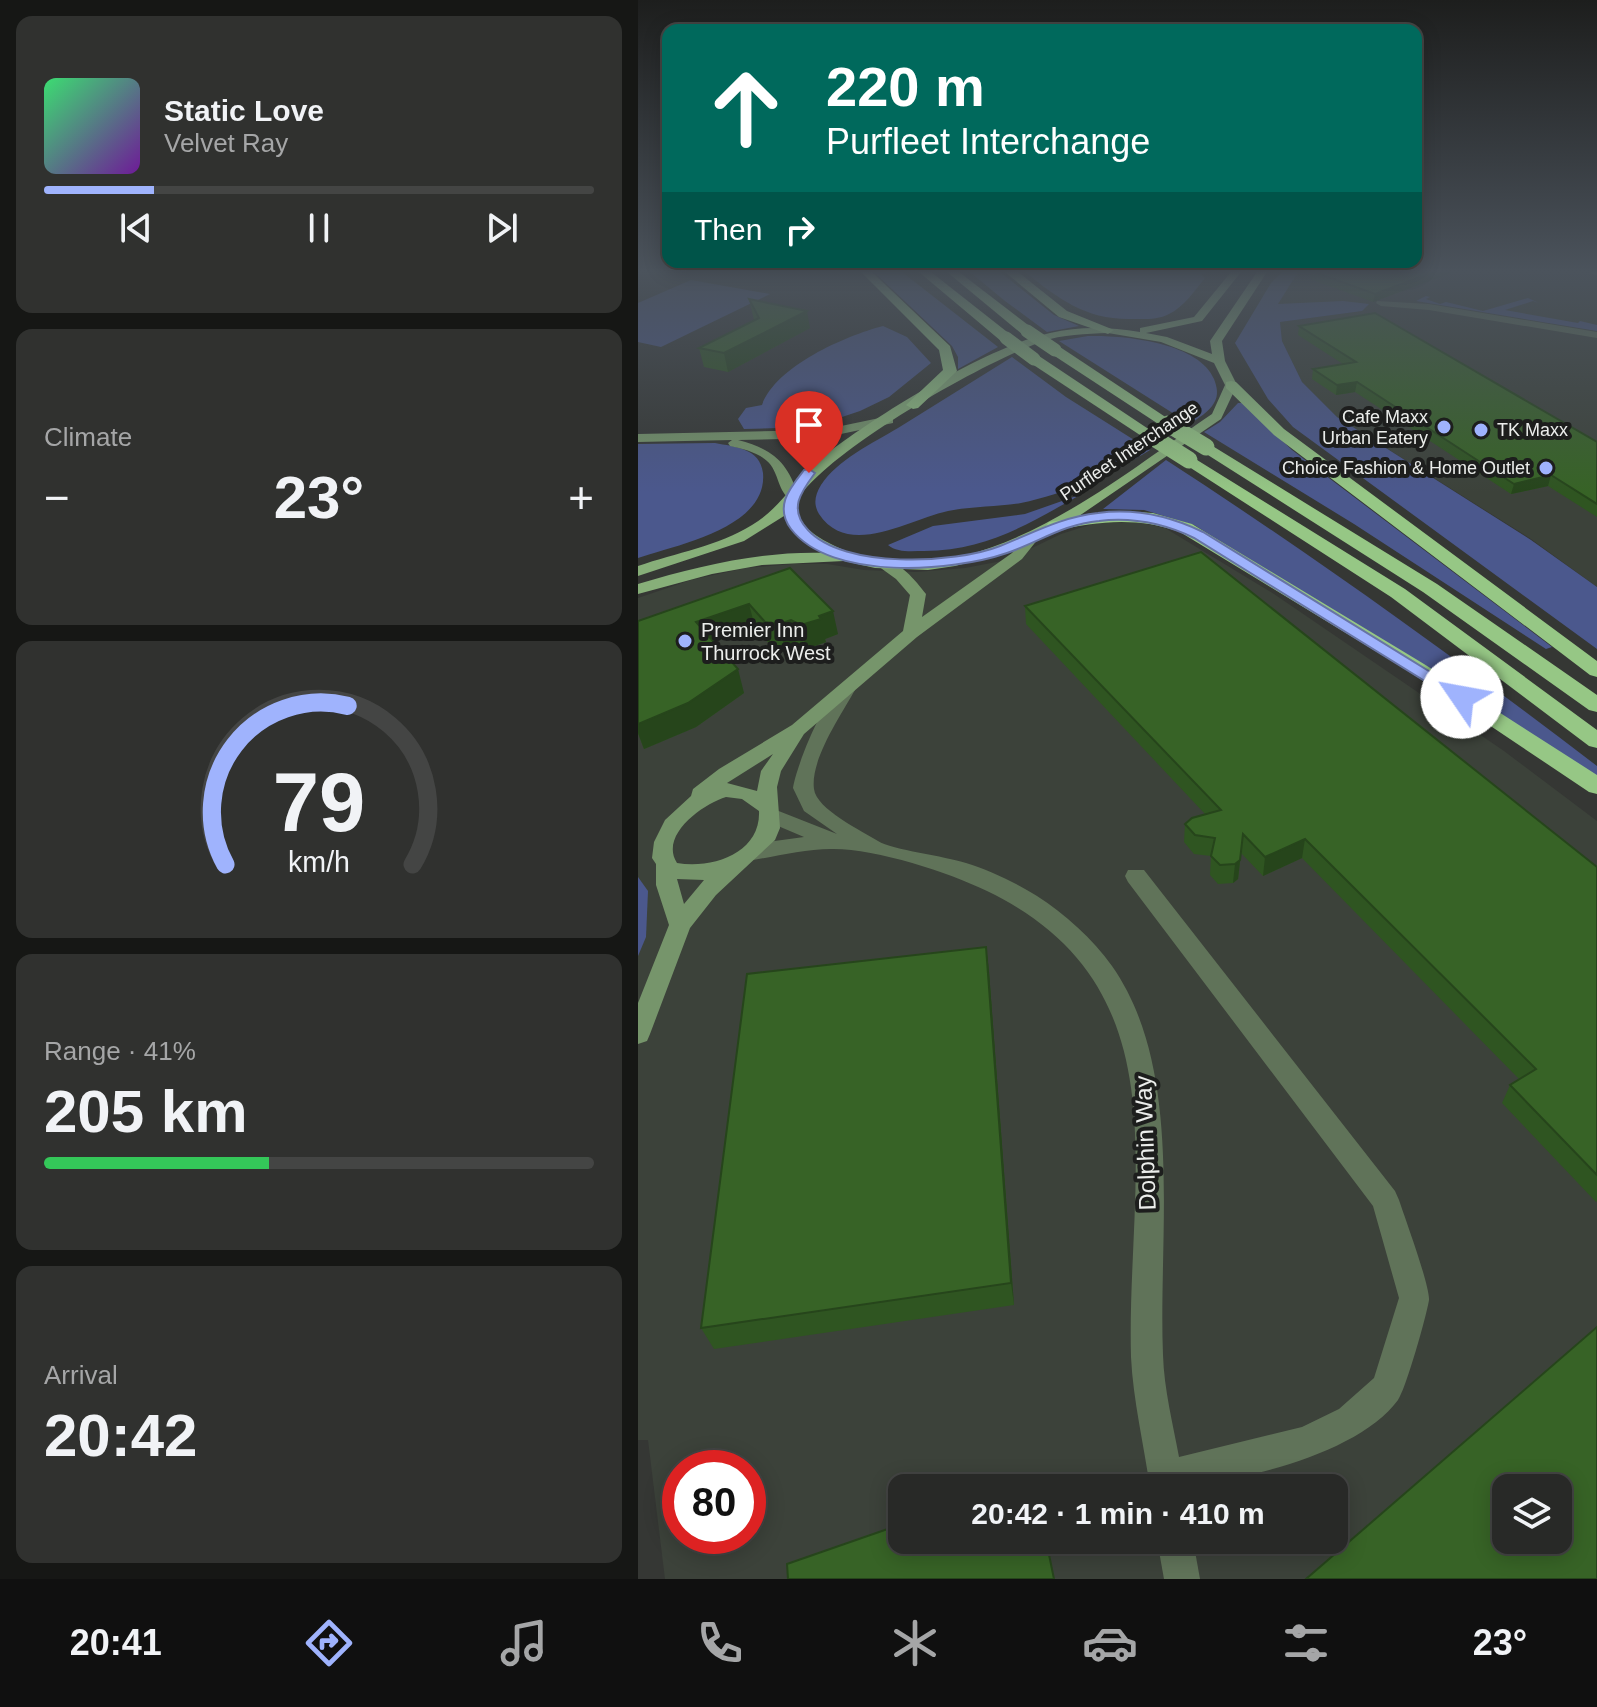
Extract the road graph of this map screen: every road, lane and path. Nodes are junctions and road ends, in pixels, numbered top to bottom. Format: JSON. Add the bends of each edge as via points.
{"nodes":[{"id":1,"x":942,"y":346,"type":"edge"},
{"id":2,"x":1016,"y":346,"type":"edge"},
{"id":3,"x":1023,"y":346,"type":"edge"},
{"id":4,"x":1049,"y":346,"type":"edge"},
{"id":5,"x":1183,"y":346,"type":"edge"},
{"id":6,"x":1217,"y":346,"type":"edge"},
{"id":7,"x":1219,"y":361,"type":"junction"},
{"id":8,"x":1231,"y":385,"type":"junction"},
{"id":9,"x":913,"y":405,"type":"junction"},
{"id":10,"x":889,"y":420,"type":"junction"},
{"id":11,"x":638,"y":438,"type":"edge"},
{"id":12,"x":717,"y":438,"type":"junction"},
{"id":13,"x":790,"y":499,"type":"junction"},
{"id":14,"x":1055,"y":526,"type":"junction"},
{"id":15,"x":1031,"y":539,"type":"junction"},
{"id":16,"x":851,"y":558,"type":"junction"},
{"id":17,"x":883,"y":563,"type":"junction"},
{"id":18,"x":638,"y":571,"type":"edge"},
{"id":19,"x":638,"y":589,"type":"edge"},
{"id":20,"x":911,"y":633,"type":"junction"},
{"id":21,"x":1597,"y":671,"type":"edge"},
{"id":22,"x":846,"y":690,"type":"junction"},
{"id":23,"x":1597,"y":705,"type":"edge"},
{"id":24,"x":799,"y":729,"type":"junction"},
{"id":25,"x":1597,"y":741,"type":"edge"},
{"id":26,"x":1597,"y":786,"type":"edge"},
{"id":27,"x":700,"y":794,"type":"junction"},
{"id":28,"x":769,"y":812,"type":"junction"},
{"id":29,"x":832,"y":841,"type":"junction"},
{"id":30,"x":876,"y":848,"type":"junction"},
{"id":31,"x":745,"y":857,"type":"junction"},
{"id":32,"x":665,"y":867,"type":"junction"},
{"id":33,"x":1136,"y":876,"type":"dead end"},
{"id":34,"x":680,"y":925,"type":"junction"},
{"id":35,"x":638,"y":1034,"type":"edge"},
{"id":36,"x":1165,"y":1474,"type":"edge"},
{"id":37,"x":1195,"y":1474,"type":"edge"},
{"id":38,"x":1178,"y":1554,"type":"edge"},
{"id":39,"x":1182,"y":1579,"type":"edge"}],
"edges":[{"from":1,"to":9,"type":"highway","via":[[950,371]]},
{"from":2,"to":25,"type":"highway","bridge":true,"via":[[1398,593]]},
{"from":3,"to":9,"type":"main road"},
{"from":4,"to":23,"type":"highway","bridge":true,"via":[[1430,588]]},
{"from":5,"to":7,"type":"main road"},
{"from":6,"to":7,"type":"main road"},
{"from":7,"to":8,"type":"main road"},
{"from":8,"to":14,"type":"main road","name":"Purfleet Interchange","via":[[1217,416]]},
{"from":8,"to":21,"type":"highway","via":[[1279,432]]},
{"from":9,"to":10,"type":"main road"},
{"from":10,"to":12,"type":"street","via":[[828,434]]},
{"from":10,"to":13,"type":"main road","via":[[821,462]]},
{"from":11,"to":12,"type":"street"},
{"from":12,"to":13,"type":"street","via":[[757,448],[777,460],[785,471]]},
{"from":13,"to":16,"type":"main road","name":"Purfleet Interchange","via":[[796,526],[807,538]]},
{"from":13,"to":18,"type":"main road","via":[[775,516],[743,536]]},
{"from":14,"to":15,"type":"main road","name":"Purfleet Interchange"},
{"from":14,"to":26,"type":"highway","via":[[1114,515],[1186,528],[1417,668]]},
{"from":15,"to":17,"type":"main road","name":"Purfleet Interchange","via":[[961,559]]},
{"from":15,"to":20,"type":"street","via":[[990,578]]},
{"from":16,"to":17,"type":"main road","name":"Purfleet Interchange"},
{"from":16,"to":19,"type":"main road","via":[[751,559]]},
{"from":17,"to":20,"type":"street","via":[[918,594]]},
{"from":20,"to":22,"type":"street"},
{"from":22,"to":24,"type":"street"},
{"from":22,"to":30,"type":"street","via":[[809,760],[803,790],[830,821]]},
{"from":24,"to":27,"type":"street"},
{"from":24,"to":28,"type":"street","via":[[771,771]]},
{"from":27,"to":28,"type":"street","via":[[733,791],[760,800]]},
{"from":27,"to":32,"type":"street","via":[[674,806],[653,826],[649,848]]},
{"from":28,"to":29,"type":"street","name":"Dolphin Way"},
{"from":28,"to":31,"type":"street","via":[[770,828]]},
{"from":29,"to":30,"type":"street","name":"Dolphin Way"},
{"from":29,"to":31,"type":"street","name":"Dolphin Way"},
{"from":30,"to":36,"type":"street","name":"Dolphin Way","via":[[961,869],[1028,901],[1069,933],[1103,972],[1126,1013],[1143,1068],[1147,1359]]},
{"from":31,"to":32,"type":"street","via":[[699,873]]},
{"from":31,"to":34,"type":"street","via":[[708,889]]},
{"from":32,"to":34,"type":"street"},
{"from":33,"to":37,"type":"street","via":[[1385,1200],[1414,1298],[1387,1388],[1351,1421],[1305,1443]]},
{"from":34,"to":35,"type":"street"},
{"from":38,"to":39,"type":"street"}]}
